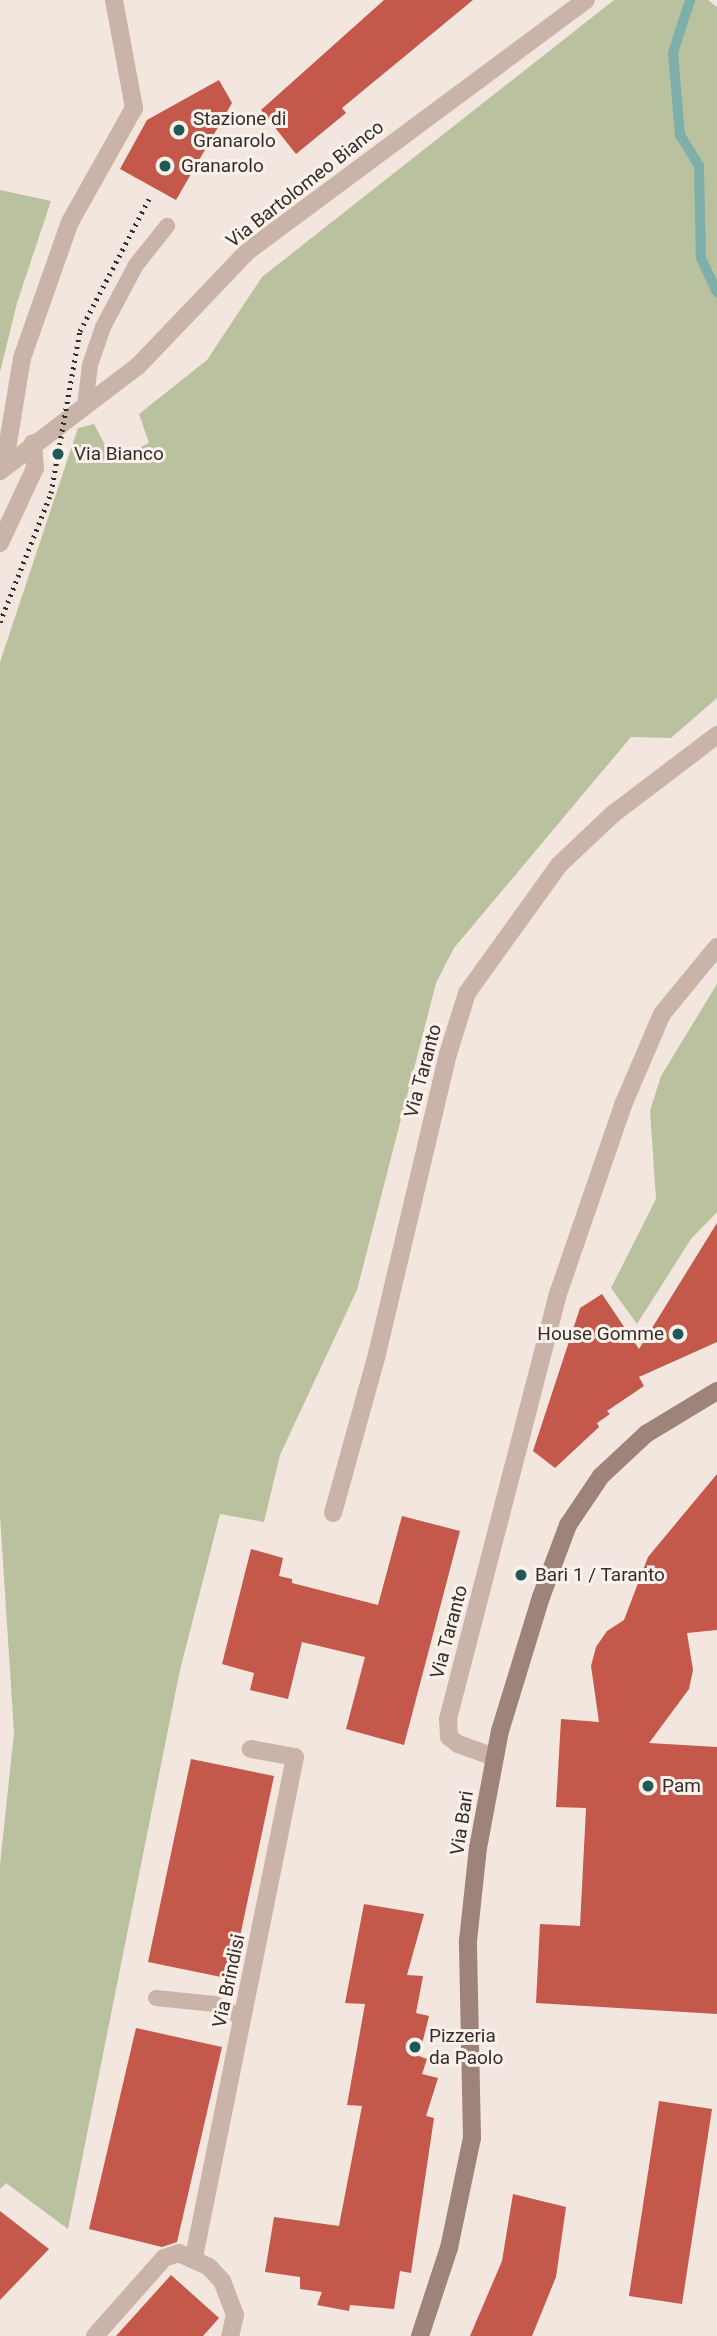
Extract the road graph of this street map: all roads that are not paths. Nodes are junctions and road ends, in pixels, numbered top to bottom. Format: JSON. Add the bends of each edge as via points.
{"nodes":[{"id":1,"x":114,"y":0,"type":"edge"},
{"id":2,"x":586,"y":0,"type":"edge"},
{"id":3,"x":167,"y":226,"type":"dead end"},
{"id":4,"x":85,"y":406,"type":"junction"},
{"id":5,"x":33,"y":443,"type":"junction"},
{"id":6,"x":2,"y":469,"type":"edge"},
{"id":7,"x":0,"y":543,"type":"edge"},
{"id":8,"x":717,"y":734,"type":"edge"},
{"id":9,"x":717,"y":947,"type":"edge"},
{"id":10,"x":717,"y":1391,"type":"edge"},
{"id":11,"x":333,"y":1513,"type":"dead end"},
{"id":12,"x":251,"y":1749,"type":"dead end"},
{"id":13,"x":494,"y":1757,"type":"junction"},
{"id":14,"x":156,"y":1998,"type":"dead end"},
{"id":15,"x":242,"y":2018,"type":"junction"},
{"id":16,"x":194,"y":2257,"type":"junction"},
{"id":17,"x":94,"y":2336,"type":"edge"},
{"id":18,"x":230,"y":2336,"type":"edge"},
{"id":19,"x":420,"y":2336,"type":"edge"}],
"edges":[{"from":1,"to":6,"type":"street","via":[[134,108],[70,222],[22,358]]},
{"from":2,"to":4,"type":"street","name":"Via Bartolomeo Bianco","via":[[248,251],[180,327]]},
{"from":3,"to":4,"type":"lane","via":[[136,265],[103,327],[90,365]]},
{"from":4,"to":5,"type":"street","name":"Via Bartolomeo Bianco"},
{"from":5,"to":6,"type":"street","name":"Via Bartolomeo Bianco"},
{"from":5,"to":7,"type":"street","via":[[35,468]]},
{"from":8,"to":11,"type":"street","name":"Via Taranto","via":[[613,814],[559,865],[467,993],[447,1054],[377,1354]]},
{"from":9,"to":13,"type":"street","name":"Via Taranto","via":[[662,1014],[623,1105],[558,1294],[448,1719],[449,1737]]},
{"from":10,"to":13,"type":"street","name":"Via Bari","via":[[646,1434],[582,1501],[541,1597]]},
{"from":12,"to":15,"type":"street","name":"Via Brindisi","via":[[295,1757]]},
{"from":13,"to":19,"type":"street","name":"Via Bari","via":[[468,1941],[472,2138],[449,2248]]},
{"from":14,"to":15,"type":"lane","via":[[215,2004]]},
{"from":15,"to":16,"type":"street","name":"Via Brindisi"},
{"from":16,"to":17,"type":"street","via":[[179,2253],[164,2258]]},
{"from":16,"to":18,"type":"street","via":[[209,2266],[229,2295],[235,2315]]}]}
